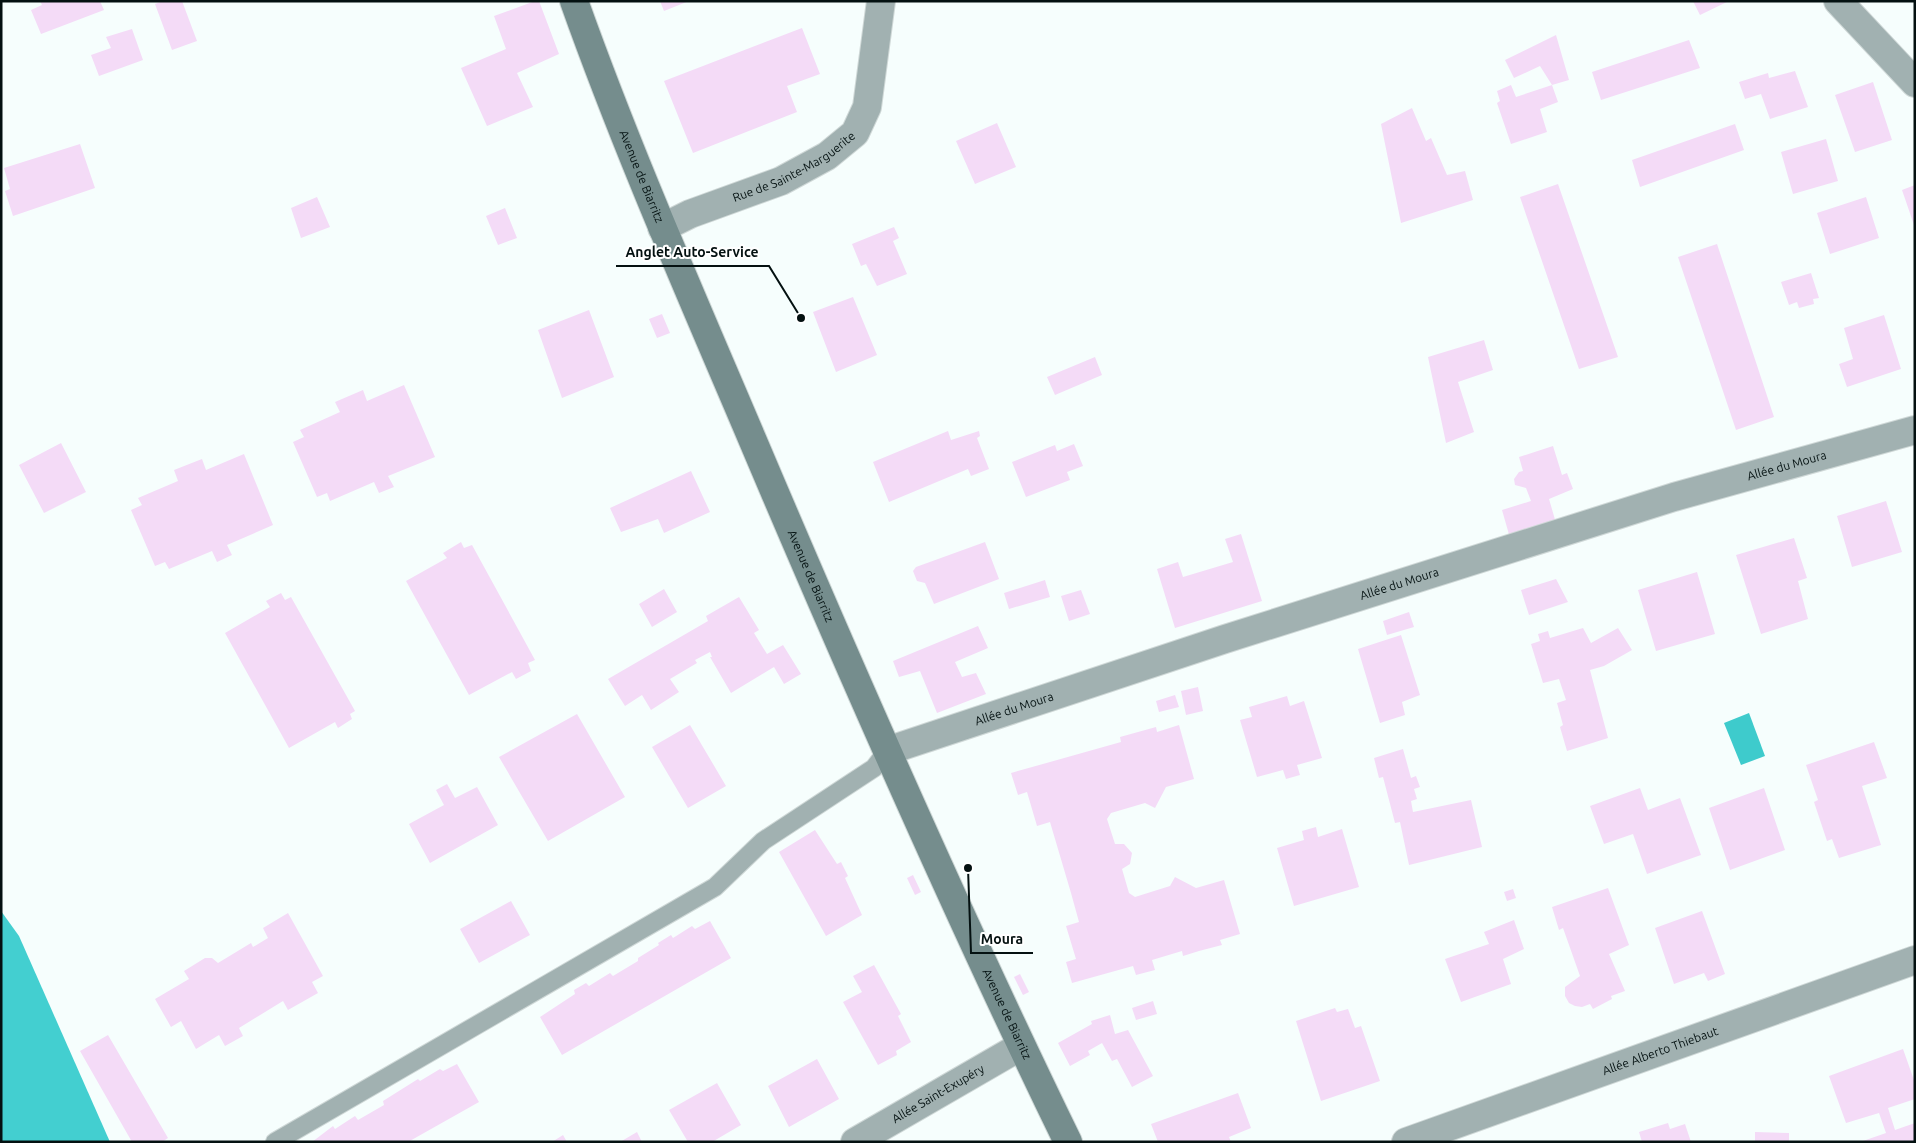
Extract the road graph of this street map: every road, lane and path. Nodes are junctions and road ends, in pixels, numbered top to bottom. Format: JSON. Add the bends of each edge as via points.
{"nodes":[{"id":1,"x":574,"y":1,"type":"edge"},
{"id":2,"x":881,"y":1,"type":"edge"},
{"id":3,"x":1838,"y":1,"type":"edge"},
{"id":4,"x":1915,"y":83,"type":"edge"},
{"id":5,"x":662,"y":228,"type":"junction"},
{"id":6,"x":1915,"y":430,"type":"edge"},
{"id":7,"x":887,"y":750,"type":"junction"},
{"id":8,"x":1915,"y":960,"type":"edge"},
{"id":9,"x":1021,"y":1046,"type":"junction"},
{"id":10,"x":275,"y":1142,"type":"edge"},
{"id":11,"x":855,"y":1142,"type":"edge"},
{"id":12,"x":1068,"y":1142,"type":"edge"},
{"id":13,"x":1406,"y":1142,"type":"edge"}],
"edges":[{"from":1,"to":5,"type":"main road","name":"Avenue de Biarritz"},
{"from":2,"to":5,"type":"street","name":"Rue de Sainte-Marguerite","via":[[867,107],[855,133],[827,156],[781,181],[690,214]]},
{"from":3,"to":4,"type":"street"},
{"from":5,"to":7,"type":"main road","name":"Avenue de Biarritz"},
{"from":6,"to":7,"type":"street","name":"Allée du Moura","via":[[1674,498],[1225,639]]},
{"from":7,"to":9,"type":"main road","name":"Avenue de Biarritz"},
{"from":7,"to":10,"type":"lane","via":[[874,768],[763,841],[716,887]]},
{"from":8,"to":13,"type":"street","name":"Allée Alberto Thiebaut"},
{"from":9,"to":11,"type":"street","name":"Allée Saint-Exupéry"},
{"from":9,"to":12,"type":"main road","name":"Avenue de Biarritz"}]}
